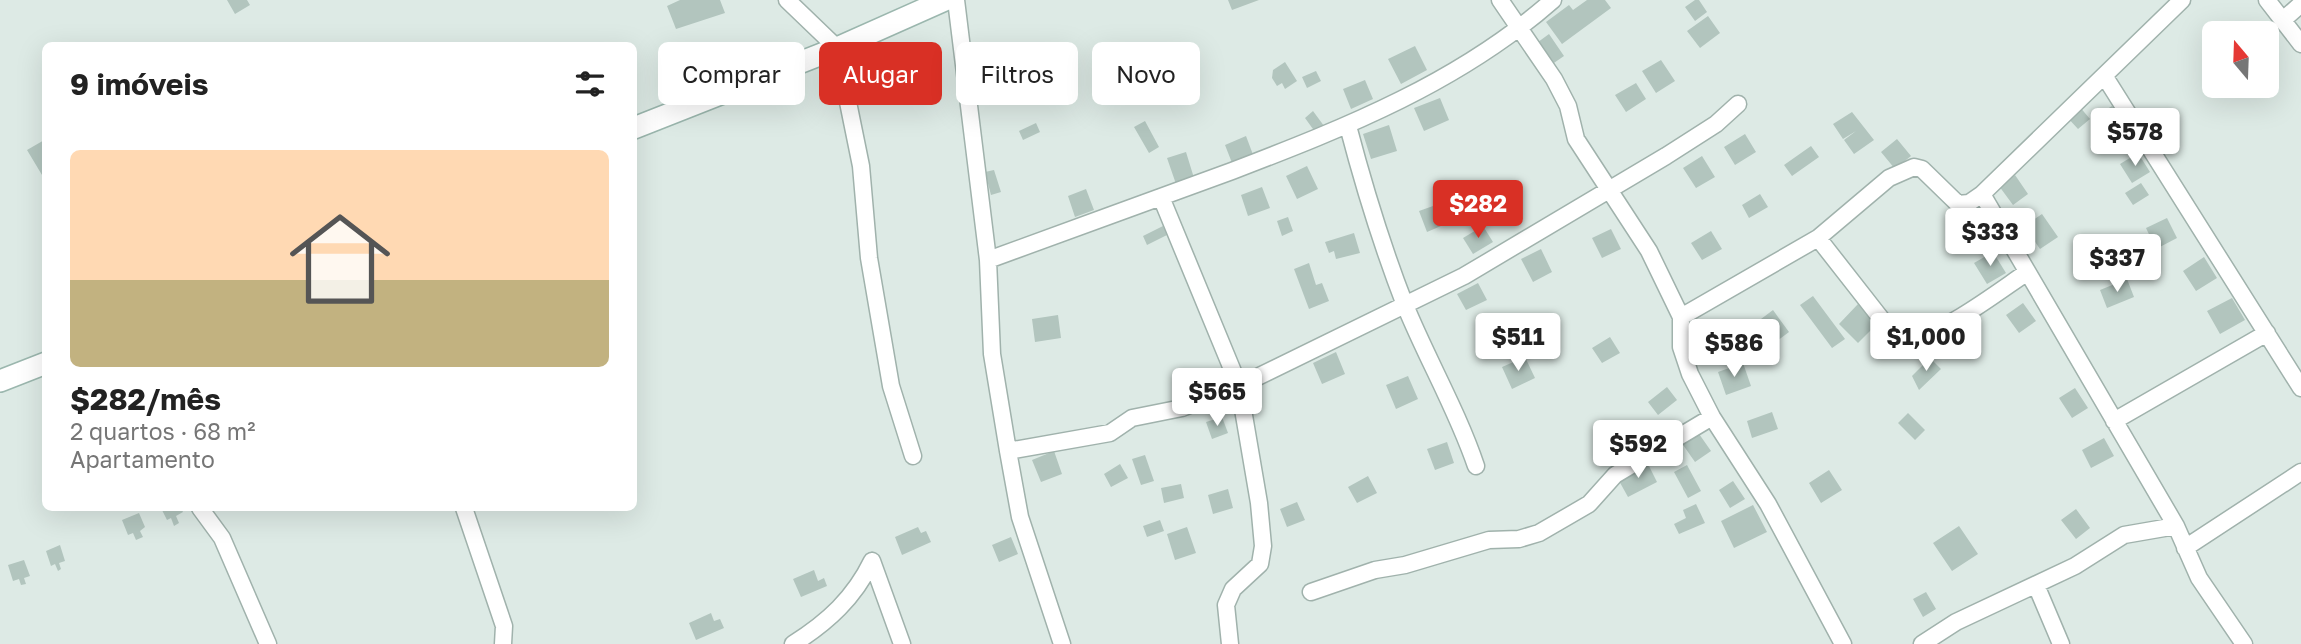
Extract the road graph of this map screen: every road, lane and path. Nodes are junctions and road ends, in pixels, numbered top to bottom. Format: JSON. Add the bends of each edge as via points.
{"nodes":[{"id":1,"x":787,"y":0,"type":"edge"},
{"id":2,"x":945,"y":0,"type":"edge"},
{"id":3,"x":956,"y":0,"type":"edge"},
{"id":4,"x":1500,"y":0,"type":"edge"},
{"id":5,"x":1553,"y":0,"type":"edge"},
{"id":6,"x":2182,"y":0,"type":"edge"},
{"id":7,"x":2267,"y":0,"type":"edge"},
{"id":8,"x":2301,"y":4,"type":"edge"},
{"id":9,"x":2283,"y":20,"type":"junction"},
{"id":10,"x":1520,"y":29,"type":"junction"},
{"id":11,"x":831,"y":42,"type":"edge"},
{"id":12,"x":850,"y":42,"type":"edge"},
{"id":13,"x":2301,"y":44,"type":"edge"},
{"id":14,"x":819,"y":55,"type":"edge"},
{"id":15,"x":2105,"y":77,"type":"junction"},
{"id":16,"x":1738,"y":104,"type":"dead end"},
{"id":17,"x":849,"y":105,"type":"edge"},
{"id":18,"x":637,"y":127,"type":"edge"},
{"id":19,"x":1348,"y":127,"type":"junction"},
{"id":20,"x":1608,"y":190,"type":"junction"},
{"id":21,"x":1982,"y":194,"type":"junction"},
{"id":22,"x":1161,"y":197,"type":"junction"},
{"id":23,"x":1818,"y":237,"type":"junction"},
{"id":24,"x":988,"y":260,"type":"junction"},
{"id":25,"x":2026,"y":273,"type":"junction"},
{"id":26,"x":1405,"y":304,"type":"junction"},
{"id":27,"x":1681,"y":317,"type":"junction"},
{"id":28,"x":2267,"y":333,"type":"junction"},
{"id":29,"x":42,"y":365,"type":"edge"},
{"id":30,"x":0,"y":381,"type":"edge"},
{"id":31,"x":1239,"y":386,"type":"junction"},
{"id":32,"x":2301,"y":388,"type":"edge"},
{"id":33,"x":1712,"y":417,"type":"junction"},
{"id":34,"x":2114,"y":421,"type":"junction"},
{"id":35,"x":1008,"y":451,"type":"junction"},
{"id":36,"x":913,"y":456,"type":"dead end"},
{"id":37,"x":1476,"y":466,"type":"dead end"},
{"id":38,"x":2301,"y":472,"type":"edge"},
{"id":39,"x":202,"y":511,"type":"edge"},
{"id":40,"x":465,"y":511,"type":"edge"},
{"id":41,"x":2176,"y":526,"type":"junction"},
{"id":42,"x":2185,"y":548,"type":"junction"},
{"id":43,"x":2036,"y":585,"type":"junction"},
{"id":44,"x":1311,"y":592,"type":"dead end"},
{"id":45,"x":268,"y":644,"type":"edge"},
{"id":46,"x":503,"y":644,"type":"edge"},
{"id":47,"x":793,"y":644,"type":"edge"},
{"id":48,"x":902,"y":644,"type":"edge"},
{"id":49,"x":1062,"y":644,"type":"edge"},
{"id":50,"x":1230,"y":644,"type":"edge"},
{"id":51,"x":1843,"y":644,"type":"edge"},
{"id":52,"x":1922,"y":644,"type":"edge"},
{"id":53,"x":2061,"y":644,"type":"edge"},
{"id":54,"x":2244,"y":644,"type":"edge"}],
"edges":[{"from":1,"to":11,"type":"street"},
{"from":2,"to":12,"type":"main road"},
{"from":3,"to":24,"type":"street"},
{"from":4,"to":10,"type":"street"},
{"from":5,"to":10,"type":"street"},
{"from":6,"to":15,"type":"street"},
{"from":7,"to":9,"type":"street"},
{"from":8,"to":9,"type":"street"},
{"from":9,"to":13,"type":"street"},
{"from":10,"to":19,"type":"street","via":[[1450,76]]},
{"from":10,"to":20,"type":"street","via":[[1568,106],[1576,139]]},
{"from":14,"to":18,"type":"main road"},
{"from":15,"to":21,"type":"street"},
{"from":15,"to":28,"type":"street"},
{"from":16,"to":20,"type":"street","via":[[1707,130]]},
{"from":17,"to":36,"type":"street","via":[[891,386]]},
{"from":19,"to":22,"type":"street"},
{"from":19,"to":26,"type":"street"},
{"from":20,"to":26,"type":"street","via":[[1464,275]]},
{"from":20,"to":27,"type":"street","via":[[1649,251]]},
{"from":21,"to":23,"type":"street","via":[[1958,204],[1922,169],[1914,167],[1889,178]]},
{"from":21,"to":25,"type":"street"},
{"from":22,"to":24,"type":"street"},
{"from":22,"to":31,"type":"street"},
{"from":23,"to":25,"type":"street","via":[[1890,330],[1903,334],[1936,331]]},
{"from":23,"to":27,"type":"street"},
{"from":24,"to":35,"type":"street","via":[[992,354]]},
{"from":25,"to":34,"type":"street"},
{"from":26,"to":31,"type":"street"},
{"from":26,"to":37,"type":"street","via":[[1465,432]]},
{"from":27,"to":33,"type":"street","via":[[1681,346]]},
{"from":28,"to":32,"type":"street"},
{"from":28,"to":34,"type":"street"},
{"from":29,"to":30,"type":"main road"},
{"from":31,"to":35,"type":"street","via":[[1182,408],[1132,418],[1110,433]]},
{"from":31,"to":50,"type":"street","via":[[1263,546],[1260,564],[1233,589],[1226,605]]},
{"from":33,"to":44,"type":"street","via":[[1615,475],[1589,504],[1539,533],[1489,540]]},
{"from":33,"to":51,"type":"street","via":[[1768,504]]},
{"from":34,"to":41,"type":"street"},
{"from":35,"to":49,"type":"street","via":[[1020,517]]},
{"from":38,"to":42,"type":"street"},
{"from":39,"to":45,"type":"street","via":[[222,538]]},
{"from":40,"to":46,"type":"street","via":[[504,626]]},
{"from":41,"to":42,"type":"street"},
{"from":41,"to":43,"type":"street","via":[[2124,535]]},
{"from":42,"to":54,"type":"street"},
{"from":43,"to":52,"type":"street","via":[[1956,622]]},
{"from":43,"to":53,"type":"street"},
{"from":47,"to":48,"type":"street","via":[[844,605],[872,561]]}]}
